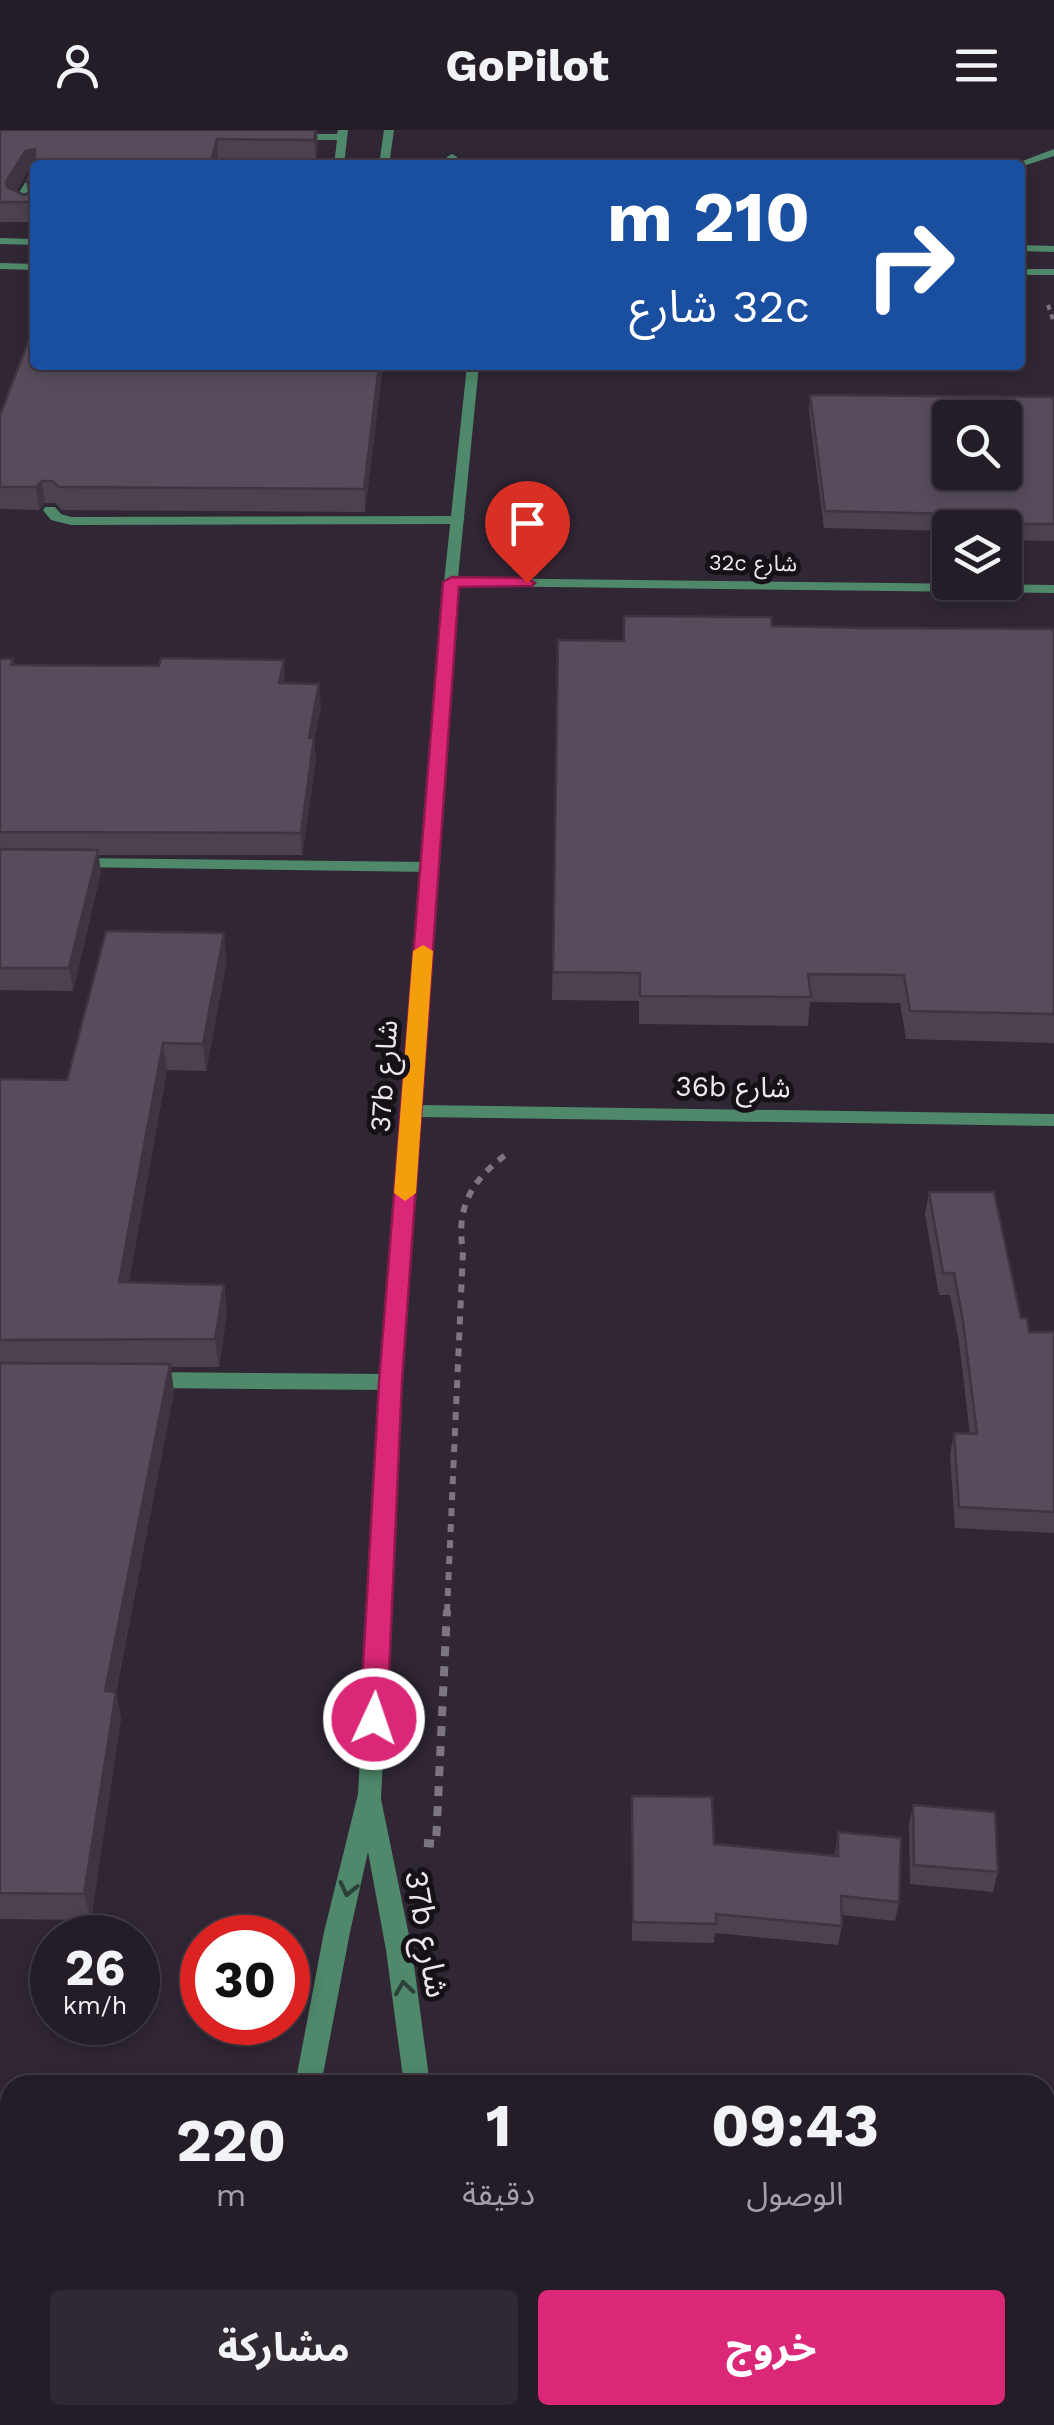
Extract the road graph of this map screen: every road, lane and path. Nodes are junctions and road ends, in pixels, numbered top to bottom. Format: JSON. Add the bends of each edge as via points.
{"nodes":[{"id":1,"x":389,"y":130,"type":"edge"},
{"id":2,"x":343,"y":134,"type":"edge"},
{"id":3,"x":283,"y":137,"type":"edge"},
{"id":4,"x":1054,"y":152,"type":"edge"},
{"id":5,"x":340,"y":160,"type":"edge"},
{"id":6,"x":385,"y":160,"type":"edge"},
{"id":7,"x":1025,"y":162,"type":"edge"},
{"id":8,"x":30,"y":184,"type":"edge"},
{"id":9,"x":29,"y":208,"type":"edge"},
{"id":10,"x":0,"y":241,"type":"edge"},
{"id":11,"x":30,"y":242,"type":"edge"},
{"id":12,"x":1025,"y":248,"type":"edge"},
{"id":13,"x":1054,"y":248,"type":"edge"},
{"id":14,"x":1054,"y":264,"type":"edge"},
{"id":15,"x":0,"y":266,"type":"edge"},
{"id":16,"x":30,"y":267,"type":"edge"},
{"id":17,"x":1025,"y":272,"type":"edge"},
{"id":18,"x":1038,"y":272,"type":"junction"},
{"id":19,"x":1054,"y":272,"type":"edge"},
{"id":20,"x":473,"y":370,"type":"edge"},
{"id":21,"x":50,"y":510,"type":"edge"},
{"id":22,"x":458,"y":520,"type":"junction"},
{"id":23,"x":452,"y":582,"type":"junction"},
{"id":24,"x":1054,"y":589,"type":"edge"},
{"id":25,"x":58,"y":863,"type":"edge"},
{"id":26,"x":430,"y":866,"type":"junction"},
{"id":27,"x":411,"y":1112,"type":"junction"},
{"id":28,"x":1054,"y":1120,"type":"edge"},
{"id":29,"x":515,"y":1149,"type":"dead end"},
{"id":30,"x":117,"y":1380,"type":"edge"},
{"id":31,"x":390,"y":1382,"type":"junction"},
{"id":32,"x":370,"y":1794,"type":"junction"},
{"id":33,"x":378,"y":1840,"type":"junction"},
{"id":34,"x":310,"y":2075,"type":"edge"},
{"id":35,"x":416,"y":2075,"type":"edge"}],
"edges":[{"from":1,"to":6,"type":"street"},
{"from":2,"to":3,"type":"street"},
{"from":2,"to":5,"type":"street"},
{"from":4,"to":7,"type":"street"},
{"from":8,"to":9,"type":"street","via":[[18,204]]},
{"from":10,"to":11,"type":"street"},
{"from":12,"to":13,"type":"street"},
{"from":14,"to":18,"type":"street"},
{"from":15,"to":16,"type":"street"},
{"from":17,"to":18,"type":"street"},
{"from":18,"to":19,"type":"street"},
{"from":20,"to":22,"type":"street","name":"37b شارع"},
{"from":21,"to":22,"type":"street","via":[[80,521]]},
{"from":22,"to":23,"type":"street","name":"37b شارع"},
{"from":23,"to":24,"type":"street","name":"32c شارع"},
{"from":23,"to":26,"type":"street","name":"37b شارع"},
{"from":25,"to":26,"type":"street"},
{"from":26,"to":27,"type":"street","name":"37b شارع"},
{"from":27,"to":28,"type":"street","name":"36b شارع"},
{"from":27,"to":31,"type":"street","name":"37b شارع"},
{"from":29,"to":33,"type":"path","via":[[470,1186],[460,1211],[436,1844]]},
{"from":30,"to":31,"type":"street"},
{"from":31,"to":32,"type":"street","name":"37b شارع"},
{"from":32,"to":33,"type":"street","name":"37b شارع"},
{"from":32,"to":34,"type":"street","name":"37b شارع","one_way":true},
{"from":35,"to":33,"type":"street","name":"37b شارع","one_way":true}]}
